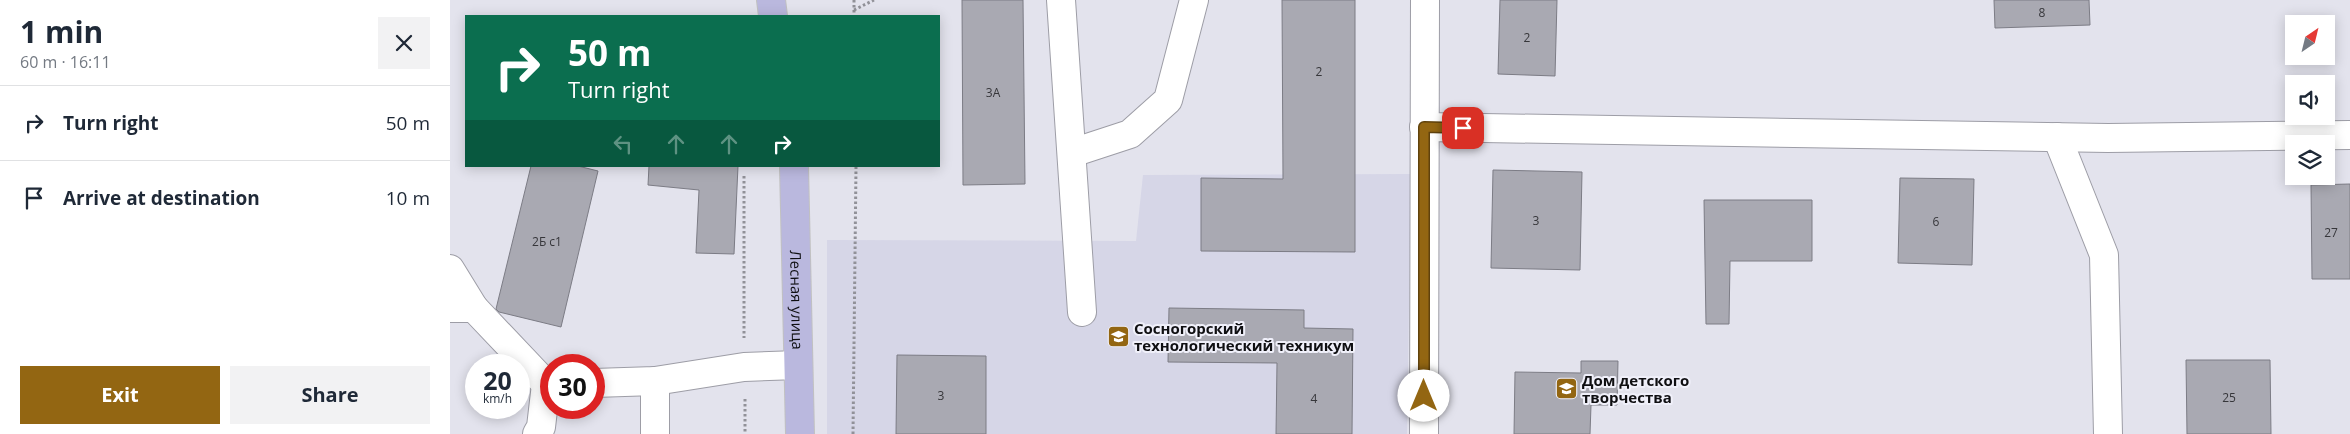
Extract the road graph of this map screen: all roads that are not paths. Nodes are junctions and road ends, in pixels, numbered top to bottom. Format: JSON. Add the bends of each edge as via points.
{"nodes":[{"id":1,"x":771,"y":0,"type":"edge"},
{"id":2,"x":1061,"y":0,"type":"edge"},
{"id":3,"x":1194,"y":0,"type":"edge"},
{"id":4,"x":1425,"y":0,"type":"edge"},
{"id":5,"x":773,"y":15,"type":"edge"},
{"id":6,"x":1424,"y":127,"type":"junction"},
{"id":7,"x":2350,"y":135,"type":"edge"},
{"id":8,"x":2057,"y":137,"type":"junction"},
{"id":9,"x":1072,"y":153,"type":"junction"},
{"id":10,"x":794,"y":167,"type":"edge"},
{"id":11,"x":450,"y":270,"type":"edge"},
{"id":12,"x":462,"y":308,"type":"edge"},
{"id":13,"x":1082,"y":312,"type":"dead end"},
{"id":14,"x":798,"y":365,"type":"junction"},
{"id":15,"x":540,"y":376,"type":"edge"},
{"id":16,"x":655,"y":382,"type":"junction"},
{"id":17,"x":605,"y":383,"type":"edge"},
{"id":18,"x":543,"y":419,"type":"edge"},
{"id":19,"x":537,"y":434,"type":"edge"},
{"id":20,"x":655,"y":434,"type":"edge"},
{"id":21,"x":800,"y":434,"type":"edge"},
{"id":22,"x":1424,"y":434,"type":"edge"},
{"id":23,"x":2108,"y":434,"type":"edge"}],
"edges":[{"from":1,"to":5,"type":"main road"},
{"from":2,"to":9,"type":"street"},
{"from":3,"to":9,"type":"street","via":[[1168,100],[1130,134]]},
{"from":4,"to":6,"type":"street"},
{"from":6,"to":8,"type":"street"},
{"from":6,"to":22,"type":"street"},
{"from":7,"to":8,"type":"street"},
{"from":8,"to":23,"type":"street","via":[[2104,255]]},
{"from":9,"to":13,"type":"street"},
{"from":10,"to":14,"type":"main road","name":"Лесная улица"},
{"from":11,"to":12,"type":"street"},
{"from":12,"to":15,"type":"street"},
{"from":14,"to":16,"type":"street","via":[[744,367]]},
{"from":14,"to":21,"type":"main road","name":"Лесная улица"},
{"from":16,"to":17,"type":"street"},
{"from":16,"to":20,"type":"street"},
{"from":18,"to":19,"type":"street"}]}
